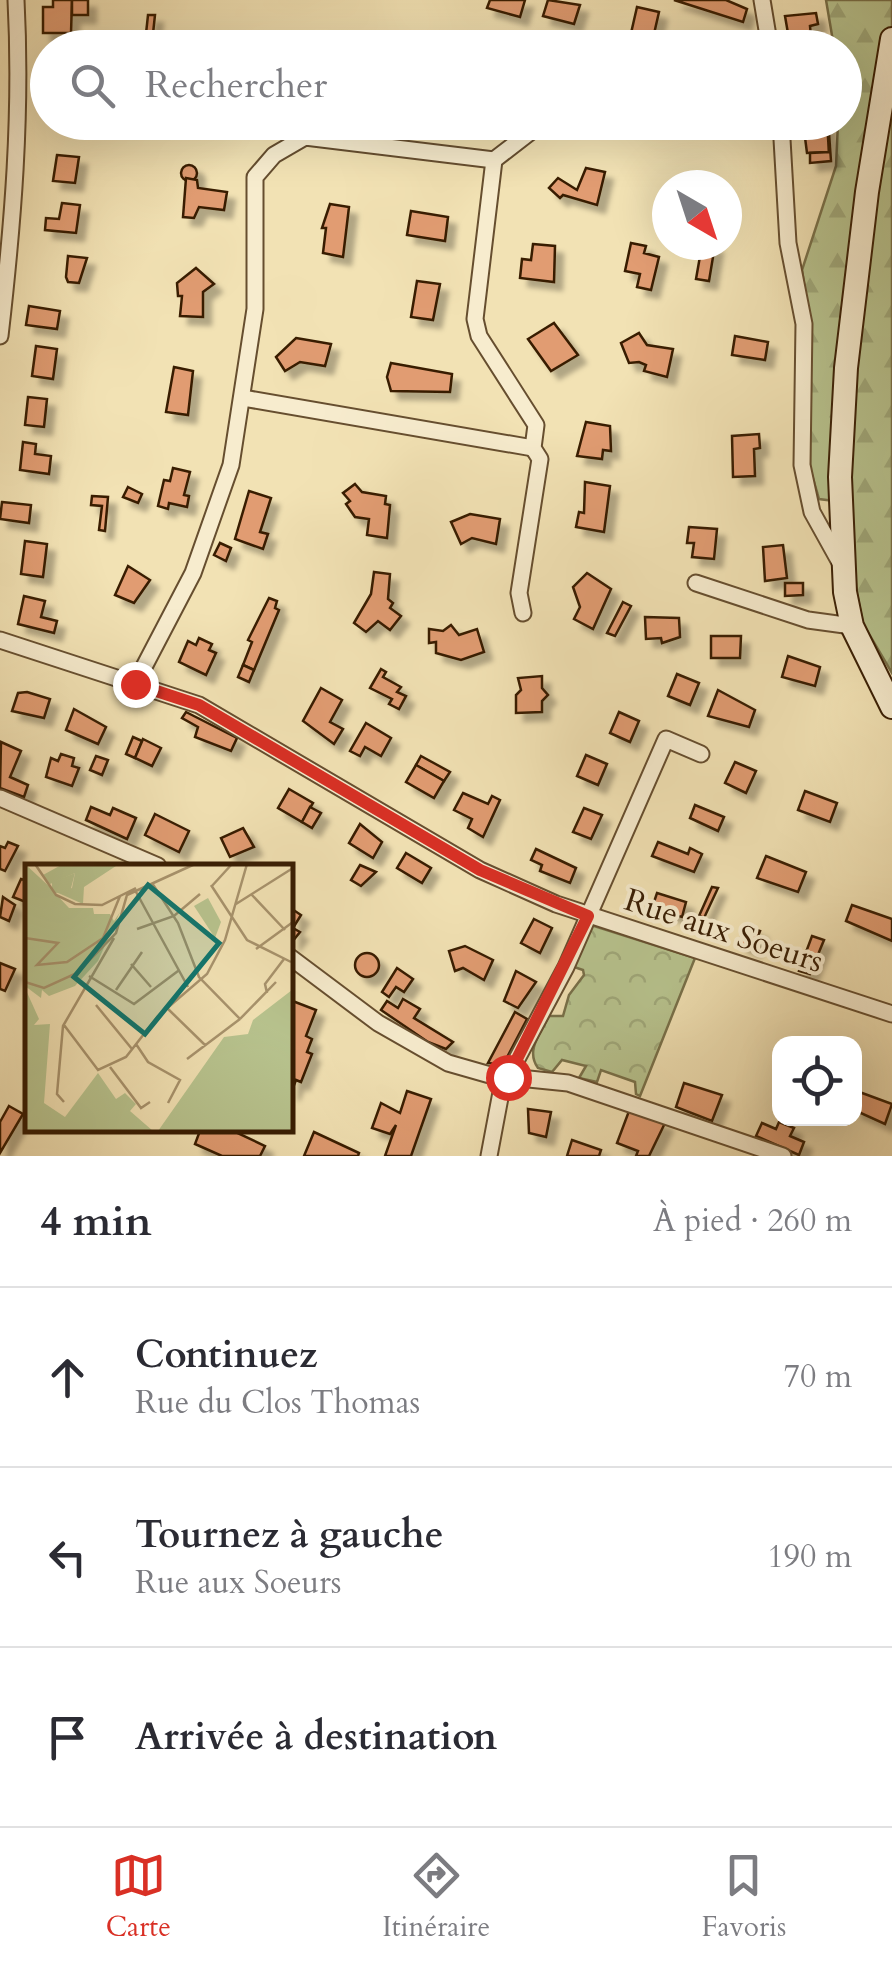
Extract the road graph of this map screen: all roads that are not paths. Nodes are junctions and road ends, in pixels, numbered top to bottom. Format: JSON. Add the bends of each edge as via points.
{"nodes":[{"id":1,"x":16,"y":0,"type":"edge"},
{"id":2,"x":762,"y":0,"type":"edge"},
{"id":3,"x":767,"y":30,"type":"edge"},
{"id":4,"x":892,"y":39,"type":"edge"},
{"id":5,"x":297,"y":140,"type":"edge"},
{"id":6,"x":331,"y":140,"type":"edge"},
{"id":7,"x":520,"y":140,"type":"edge"},
{"id":8,"x":782,"y":140,"type":"edge"},
{"id":9,"x":494,"y":160,"type":"junction"},
{"id":10,"x":0,"y":336,"type":"edge"},
{"id":11,"x":244,"y":398,"type":"junction"},
{"id":12,"x":533,"y":448,"type":"junction"},
{"id":13,"x":844,"y":570,"type":"junction"},
{"id":14,"x":696,"y":583,"type":"dead end"},
{"id":15,"x":523,"y":612,"type":"dead end"},
{"id":16,"x":852,"y":626,"type":"junction"},
{"id":17,"x":0,"y":640,"type":"edge"},
{"id":18,"x":135,"y":684,"type":"junction"},
{"id":19,"x":892,"y":707,"type":"edge"},
{"id":20,"x":701,"y":754,"type":"dead end"},
{"id":21,"x":0,"y":798,"type":"edge"},
{"id":22,"x":153,"y":864,"type":"edge"},
{"id":23,"x":588,"y":916,"type":"junction"},
{"id":24,"x":292,"y":957,"type":"edge"},
{"id":25,"x":892,"y":1014,"type":"edge"},
{"id":26,"x":508,"y":1077,"type":"junction"},
{"id":27,"x":490,"y":1156,"type":"edge"},
{"id":28,"x":782,"y":1156,"type":"edge"}],
"edges":[{"from":1,"to":10,"type":"street","via":[[21,94]]},
{"from":2,"to":3,"type":"street"},
{"from":4,"to":13,"type":"main road","via":[[846,368]]},
{"from":5,"to":11,"type":"street","via":[[266,162],[254,189],[255,309]]},
{"from":6,"to":9,"type":"street"},
{"from":7,"to":9,"type":"street"},
{"from":8,"to":13,"type":"street","via":[[788,244],[804,324],[802,465],[812,512]]},
{"from":9,"to":12,"type":"street","via":[[476,330],[536,424]]},
{"from":11,"to":12,"type":"street"},
{"from":11,"to":18,"type":"street","via":[[215,518]]},
{"from":12,"to":15,"type":"street","via":[[540,458],[519,593]]},
{"from":13,"to":16,"type":"main road"},
{"from":14,"to":16,"type":"street","via":[[808,620]]},
{"from":16,"to":19,"type":"main road"},
{"from":17,"to":18,"type":"street","name":"Rue aux Soeurs"},
{"from":18,"to":23,"type":"street","name":"Rue aux Soeurs","via":[[199,705],[480,870]]},
{"from":20,"to":23,"type":"street","via":[[666,740]]},
{"from":21,"to":22,"type":"street"},
{"from":23,"to":25,"type":"street","name":"Rue aux Soeurs"},
{"from":23,"to":26,"type":"street"},
{"from":24,"to":26,"type":"street","via":[[425,1053]]},
{"from":26,"to":27,"type":"street"},
{"from":26,"to":28,"type":"street","via":[[568,1083]]}]}
